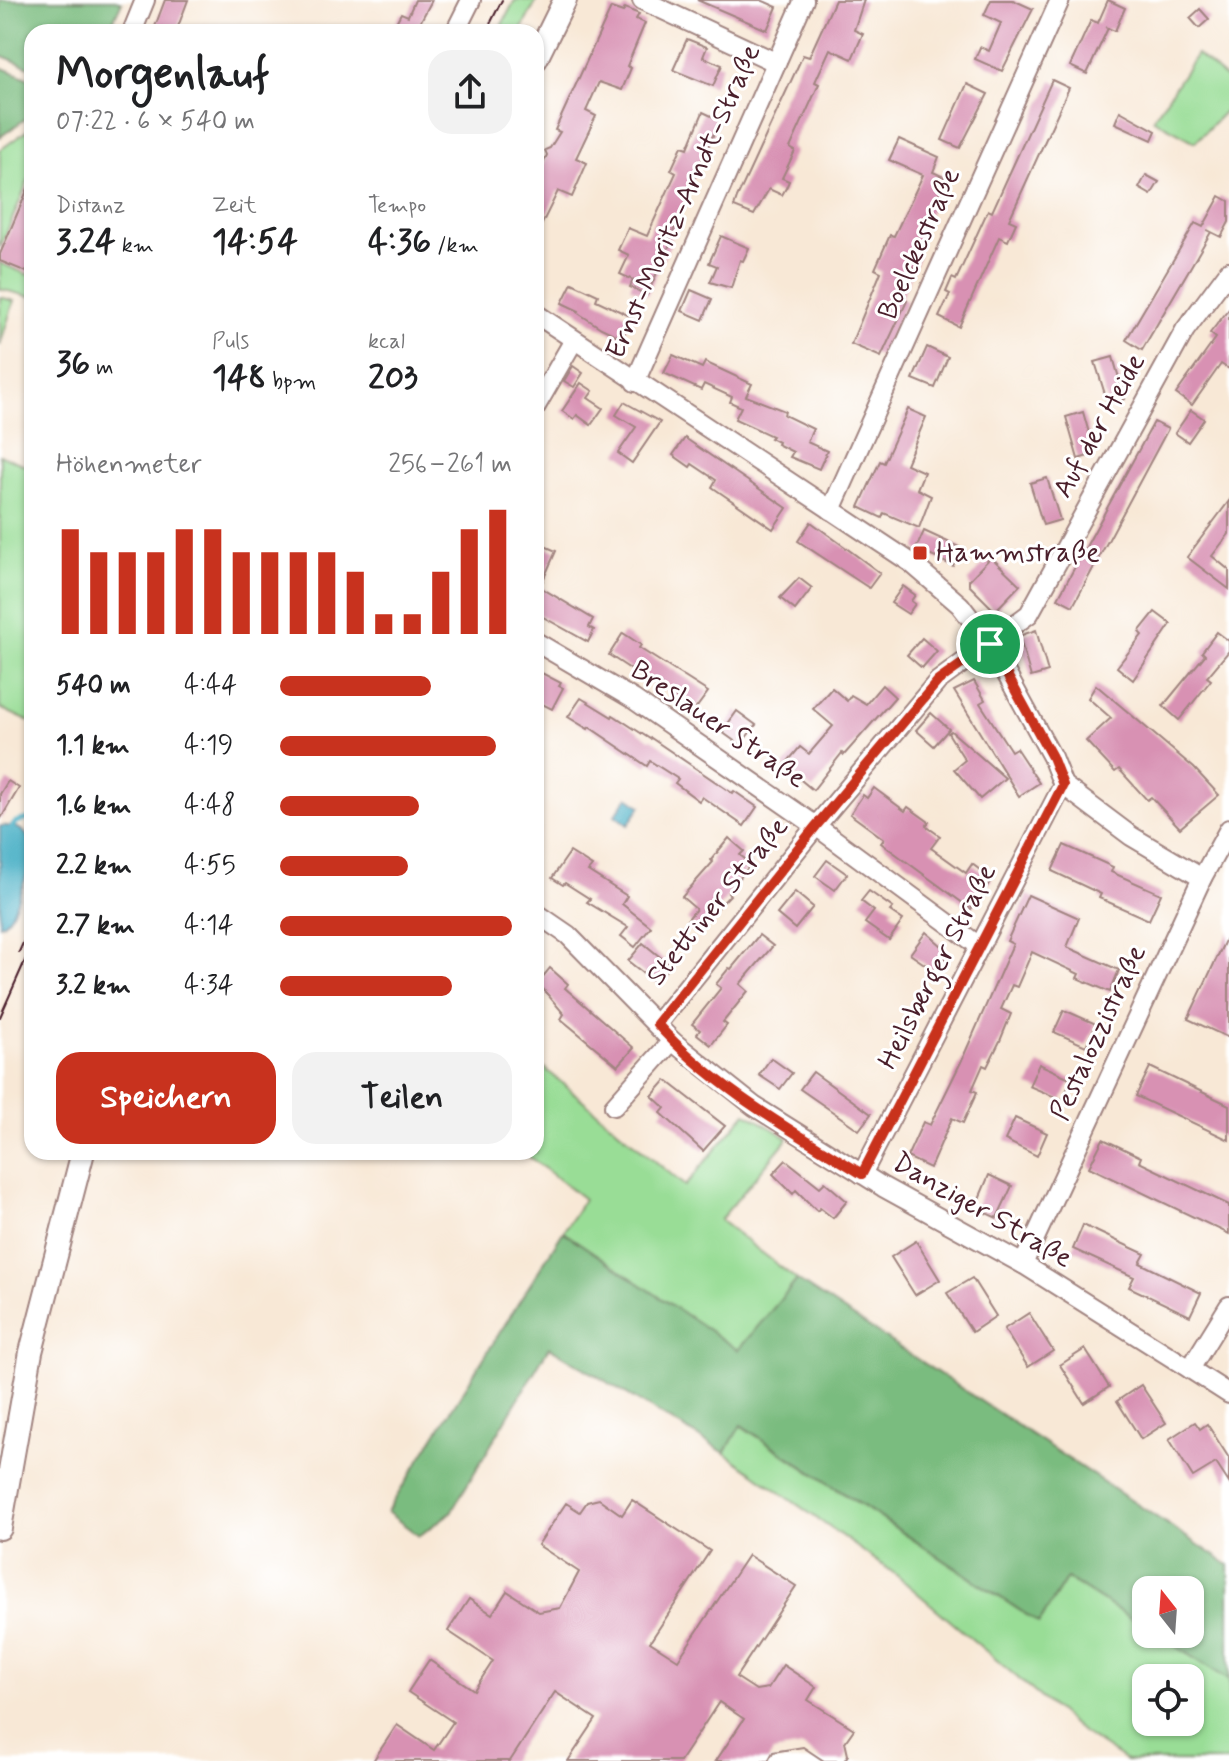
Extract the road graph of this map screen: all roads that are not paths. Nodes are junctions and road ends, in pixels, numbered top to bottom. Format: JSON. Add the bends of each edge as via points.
{"nodes":[{"id":1,"x":145,"y":0,"type":"edge"},
{"id":2,"x":471,"y":0,"type":"edge"},
{"id":3,"x":565,"y":0,"type":"edge"},
{"id":4,"x":642,"y":0,"type":"edge"},
{"id":5,"x":804,"y":0,"type":"edge"},
{"id":6,"x":1060,"y":0,"type":"edge"},
{"id":7,"x":135,"y":24,"type":"edge"},
{"id":8,"x":459,"y":24,"type":"edge"},
{"id":9,"x":544,"y":43,"type":"edge"},
{"id":10,"x":775,"y":62,"type":"junction"},
{"id":11,"x":1229,"y":271,"type":"edge"},
{"id":12,"x":544,"y":319,"type":"edge"},
{"id":13,"x":574,"y":340,"type":"junction"},
{"id":14,"x":635,"y":382,"type":"junction"},
{"id":15,"x":544,"y":392,"type":"edge"},
{"id":16,"x":831,"y":510,"type":"junction"},
{"id":17,"x":990,"y":644,"type":"junction"},
{"id":18,"x":544,"y":647,"type":"edge"},
{"id":19,"x":1063,"y":785,"type":"junction"},
{"id":20,"x":816,"y":826,"type":"junction"},
{"id":21,"x":1229,"y":829,"type":"edge"},
{"id":22,"x":1202,"y":878,"type":"junction"},
{"id":23,"x":544,"y":918,"type":"edge"},
{"id":24,"x":979,"y":946,"type":"junction"},
{"id":25,"x":657,"y":1024,"type":"junction"},
{"id":26,"x":672,"y":1041,"type":"junction"},
{"id":27,"x":614,"y":1106,"type":"dead end"},
{"id":28,"x":81,"y":1160,"type":"edge"},
{"id":29,"x":862,"y":1174,"type":"junction"},
{"id":30,"x":1023,"y":1264,"type":"junction"},
{"id":31,"x":1229,"y":1306,"type":"edge"},
{"id":32,"x":1190,"y":1369,"type":"junction"},
{"id":33,"x":1229,"y":1394,"type":"edge"},
{"id":34,"x":0,"y":1528,"type":"edge"}],
"edges":[{"from":1,"to":7,"type":"street"},
{"from":2,"to":8,"type":"street"},
{"from":3,"to":9,"type":"main road"},
{"from":4,"to":10,"type":"street"},
{"from":5,"to":10,"type":"street","name":"Ernst-Moritz-Arndt-Straße"},
{"from":6,"to":16,"type":"street","name":"Boelckestraße"},
{"from":10,"to":14,"type":"street","name":"Ernst-Moritz-Arndt-Straße"},
{"from":11,"to":17,"type":"street","name":"Auf der Heide","via":[[1185,330],[1029,614]]},
{"from":12,"to":13,"type":"street"},
{"from":13,"to":14,"type":"street"},
{"from":13,"to":15,"type":"street"},
{"from":14,"to":16,"type":"street"},
{"from":16,"to":17,"type":"street","via":[[939,584]]},
{"from":17,"to":19,"type":"street"},
{"from":17,"to":20,"type":"street","name":"Stettiner Straße","via":[[938,681]]},
{"from":18,"to":20,"type":"street","name":"Breslauer Straße","via":[[633,699]]},
{"from":19,"to":22,"type":"street","via":[[1131,836]]},
{"from":19,"to":24,"type":"street","name":"Heilsberger Straße"},
{"from":20,"to":24,"type":"street","name":"Breslauer Straße"},
{"from":20,"to":25,"type":"street","name":"Stettiner Straße"},
{"from":21,"to":22,"type":"street","name":"Pestalozzistraße"},
{"from":22,"to":30,"type":"street","name":"Pestalozzistraße"},
{"from":23,"to":25,"type":"street","name":"Danziger Straße","via":[[568,935]]},
{"from":24,"to":29,"type":"street","name":"Heilsberger Straße"},
{"from":25,"to":26,"type":"street","name":"Danziger Straße"},
{"from":26,"to":27,"type":"street"},
{"from":26,"to":29,"type":"street","name":"Danziger Straße","via":[[754,1106]]},
{"from":28,"to":34,"type":"main road","via":[[31,1352]]},
{"from":29,"to":30,"type":"street","name":"Danziger Straße"},
{"from":30,"to":32,"type":"street","name":"Danziger Straße"},
{"from":31,"to":32,"type":"street"},
{"from":32,"to":33,"type":"street","name":"Danziger Straße"}]}
